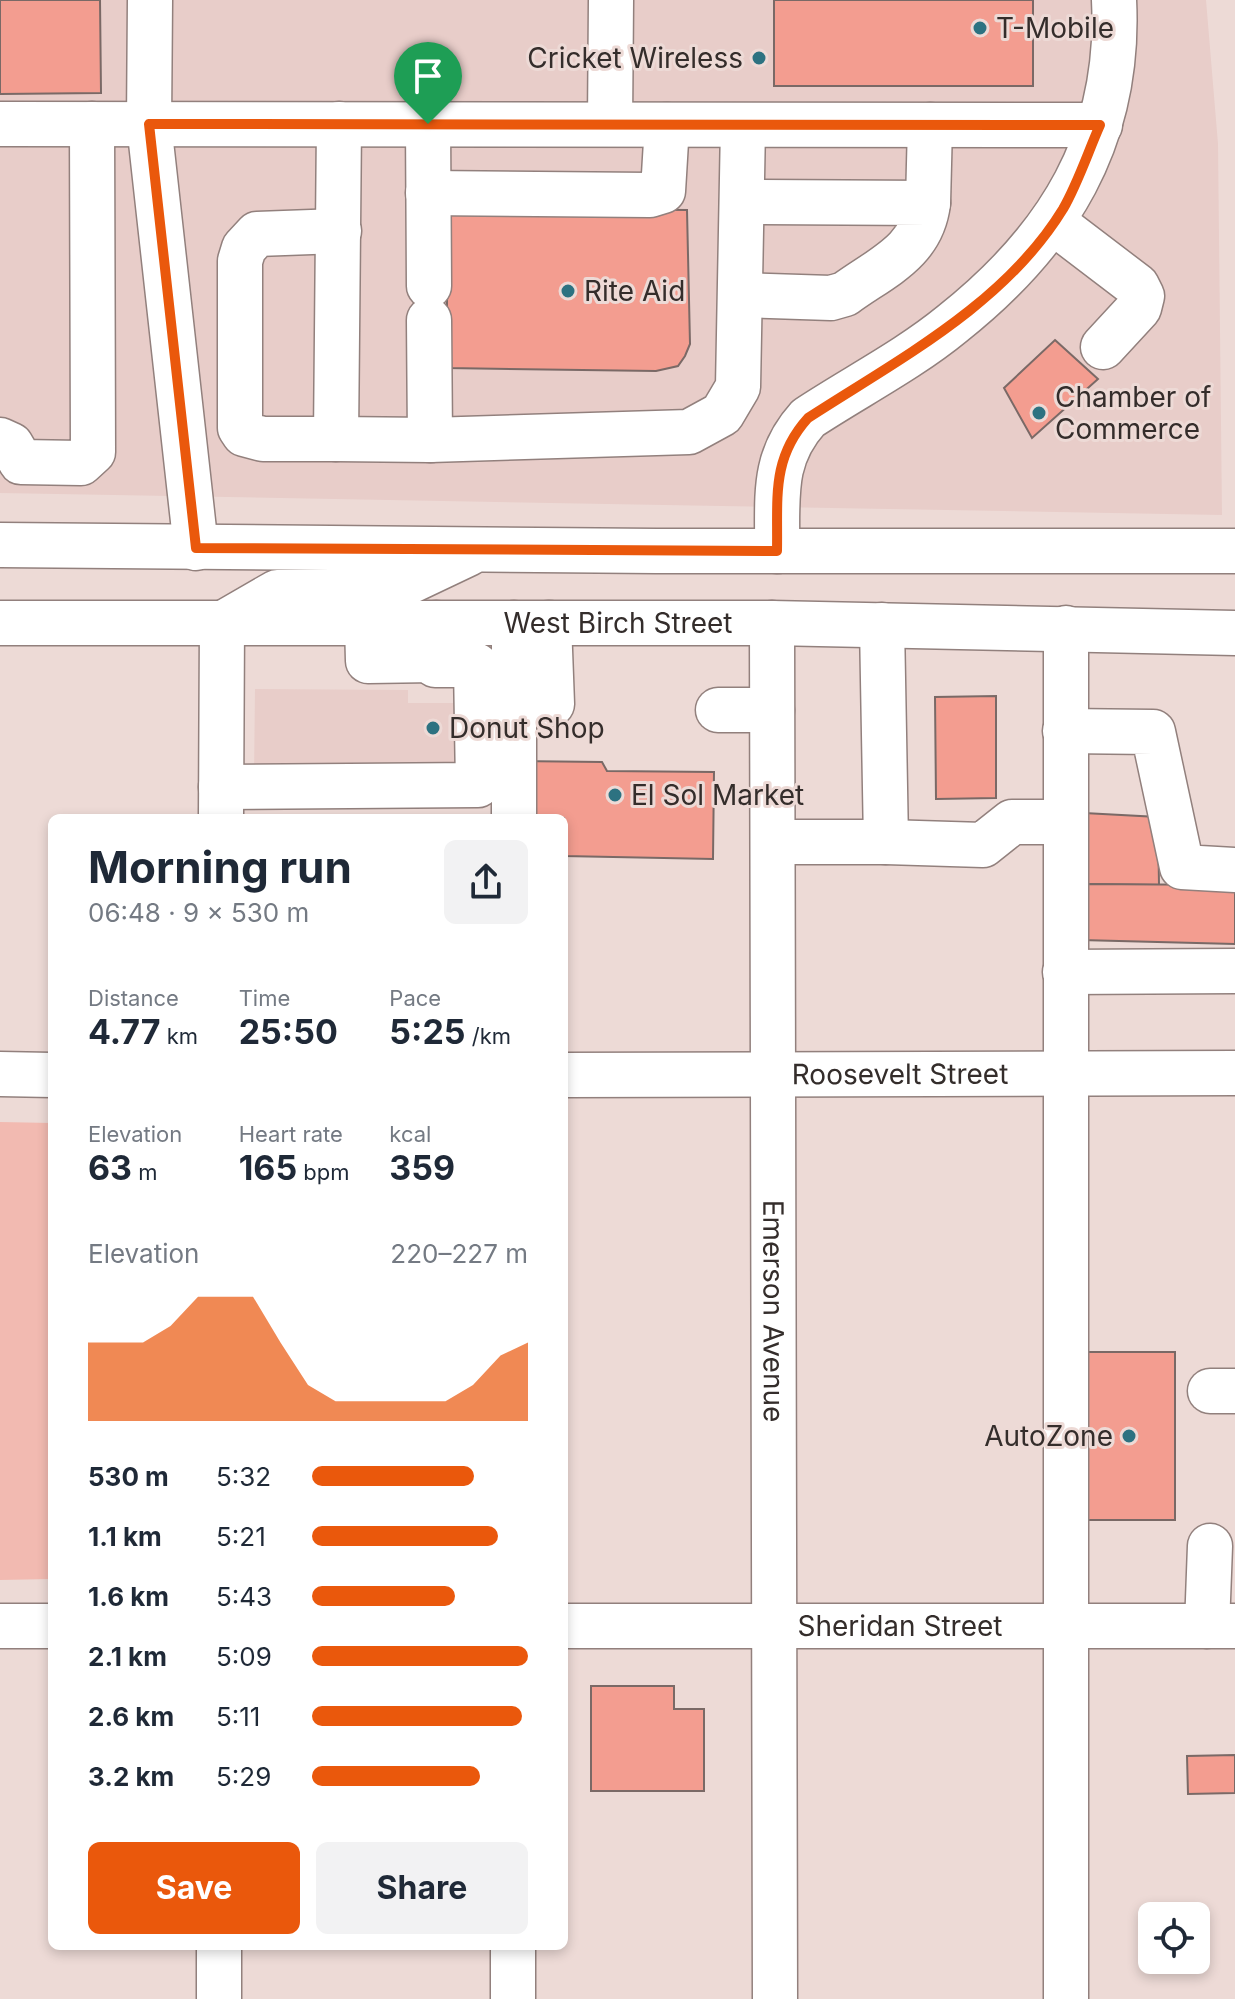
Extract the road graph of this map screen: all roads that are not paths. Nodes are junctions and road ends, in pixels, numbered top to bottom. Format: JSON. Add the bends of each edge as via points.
{"nodes":[{"id":1,"x":150,"y":0,"type":"edge"},
{"id":2,"x":611,"y":0,"type":"edge"},
{"id":3,"x":1114,"y":0,"type":"edge"},
{"id":4,"x":0,"y":124,"type":"edge"},
{"id":5,"x":92,"y":124,"type":"junction"},
{"id":6,"x":149,"y":124,"type":"junction"},
{"id":7,"x":339,"y":124,"type":"junction"},
{"id":8,"x":428,"y":124,"type":"junction"},
{"id":9,"x":610,"y":124,"type":"junction"},
{"id":10,"x":667,"y":125,"type":"junction"},
{"id":11,"x":930,"y":125,"type":"junction"},
{"id":12,"x":1100,"y":125,"type":"junction"},
{"id":13,"x":743,"y":126,"type":"junction"},
{"id":14,"x":428,"y":193,"type":"junction"},
{"id":15,"x":742,"y":202,"type":"junction"},
{"id":16,"x":928,"y":203,"type":"junction"},
{"id":17,"x":1053,"y":222,"type":"junction"},
{"id":18,"x":339,"y":231,"type":"junction"},
{"id":19,"x":741,"y":295,"type":"junction"},
{"id":20,"x":1103,"y":347,"type":"dead end"},
{"id":21,"x":336,"y":439,"type":"junction"},
{"id":22,"x":0,"y":440,"type":"edge"},
{"id":23,"x":430,"y":440,"type":"junction"},
{"id":24,"x":0,"y":545,"type":"edge"},
{"id":25,"x":196,"y":548,"type":"junction"},
{"id":26,"x":477,"y":549,"type":"junction"},
{"id":27,"x":777,"y":551,"type":"junction"},
{"id":28,"x":1235,"y":551,"type":"edge"},
{"id":29,"x":0,"y":623,"type":"edge"},
{"id":30,"x":222,"y":623,"type":"junction"},
{"id":31,"x":531,"y":623,"type":"junction"},
{"id":32,"x":772,"y":623,"type":"junction"},
{"id":33,"x":882,"y":625,"type":"junction"},
{"id":34,"x":1066,"y":628,"type":"junction"},
{"id":35,"x":1235,"y":633,"type":"edge"},
{"id":36,"x":435,"y":642,"type":"junction"},
{"id":37,"x":718,"y":710,"type":"dead end"},
{"id":38,"x":772,"y":710,"type":"junction"},
{"id":39,"x":1065,"y":731,"type":"junction"},
{"id":40,"x":221,"y":803,"type":"edge"},
{"id":41,"x":514,"y":814,"type":"edge"},
{"id":42,"x":1064,"y":822,"type":"junction"},
{"id":43,"x":773,"y":842,"type":"junction"},
{"id":44,"x":886,"y":842,"type":"junction"},
{"id":45,"x":1235,"y":870,"type":"edge"},
{"id":46,"x":1235,"y":971,"type":"edge"},
{"id":47,"x":1065,"y":972,"type":"junction"},
{"id":48,"x":1066,"y":1073,"type":"junction"},
{"id":49,"x":1235,"y":1073,"type":"edge"},
{"id":50,"x":0,"y":1074,"type":"edge"},
{"id":51,"x":774,"y":1074,"type":"junction"},
{"id":52,"x":48,"y":1075,"type":"edge"},
{"id":53,"x":568,"y":1075,"type":"edge"},
{"id":54,"x":1210,"y":1546,"type":"dead end"},
{"id":55,"x":0,"y":1626,"type":"edge"},
{"id":56,"x":48,"y":1626,"type":"edge"},
{"id":57,"x":568,"y":1626,"type":"edge"},
{"id":58,"x":773,"y":1626,"type":"junction"},
{"id":59,"x":1066,"y":1626,"type":"junction"},
{"id":60,"x":1221,"y":1626,"type":"edge"},
{"id":61,"x":219,"y":1950,"type":"edge"},
{"id":62,"x":513,"y":1950,"type":"edge"},
{"id":63,"x":219,"y":1999,"type":"edge"},
{"id":64,"x":513,"y":1999,"type":"edge"},
{"id":65,"x":775,"y":1999,"type":"edge"},
{"id":66,"x":1066,"y":1999,"type":"edge"}],
"edges":[{"from":1,"to":6,"type":"street"},
{"from":2,"to":9,"type":"street"},
{"from":3,"to":12,"type":"street","via":[[1117,47]]},
{"from":4,"to":5,"type":"street"},
{"from":5,"to":6,"type":"street"},
{"from":5,"to":22,"type":"street","via":[[93,452],[81,463],[34,464],[21,462],[11,445]]},
{"from":6,"to":7,"type":"street"},
{"from":6,"to":25,"type":"street"},
{"from":7,"to":8,"type":"street"},
{"from":7,"to":18,"type":"street"},
{"from":8,"to":9,"type":"street"},
{"from":8,"to":14,"type":"street"},
{"from":9,"to":10,"type":"street"},
{"from":10,"to":13,"type":"street"},
{"from":10,"to":14,"type":"street","via":[[663,191],[650,195]]},
{"from":11,"to":12,"type":"street"},
{"from":11,"to":13,"type":"street"},
{"from":11,"to":16,"type":"street"},
{"from":12,"to":17,"type":"street"},
{"from":13,"to":15,"type":"street"},
{"from":14,"to":23,"type":"street"},
{"from":15,"to":16,"type":"street"},
{"from":15,"to":19,"type":"street"},
{"from":16,"to":19,"type":"street","via":[[916,243],[845,294]]},
{"from":17,"to":20,"type":"street","via":[[1137,286],[1142,296],[1139,308]]},
{"from":17,"to":27,"type":"street","via":[[1010,273],[951,326],[808,418],[790,438],[779,469]]},
{"from":18,"to":21,"type":"street"},
{"from":18,"to":21,"type":"street","via":[[257,234],[240,261],[240,428],[263,439]]},
{"from":19,"to":23,"type":"street","via":[[738,387],[722,414],[689,432]]},
{"from":21,"to":23,"type":"street"},
{"from":24,"to":25,"type":"street"},
{"from":25,"to":26,"type":"street"},
{"from":26,"to":27,"type":"street"},
{"from":26,"to":30,"type":"street","via":[[388,592],[277,592]]},
{"from":27,"to":28,"type":"street"},
{"from":29,"to":30,"type":"street","name":"West Birch Street"},
{"from":30,"to":36,"type":"street","name":"West Birch Street","via":[[367,623]]},
{"from":30,"to":40,"type":"street"},
{"from":31,"to":32,"type":"street","name":"West Birch Street"},
{"from":31,"to":36,"type":"street","name":"West Birch Street"},
{"from":31,"to":41,"type":"street","via":[[514,703]]},
{"from":32,"to":33,"type":"street","name":"West Birch Street"},
{"from":32,"to":38,"type":"street","name":"Emerson Avenue"},
{"from":33,"to":34,"type":"street","name":"West Birch Street"},
{"from":33,"to":44,"type":"street"},
{"from":34,"to":35,"type":"street","name":"West Birch Street"},
{"from":34,"to":39,"type":"street"},
{"from":36,"to":40,"type":"street","via":[[435,665],[476,665],[478,785]]},
{"from":37,"to":38,"type":"street"},
{"from":38,"to":43,"type":"street","name":"Emerson Avenue"},
{"from":39,"to":42,"type":"street"},
{"from":39,"to":45,"type":"street","via":[[1153,732],[1182,867]]},
{"from":42,"to":44,"type":"street","via":[[1012,822],[983,845]]},
{"from":42,"to":47,"type":"street"},
{"from":43,"to":44,"type":"street"},
{"from":43,"to":51,"type":"street","name":"Emerson Avenue"},
{"from":46,"to":47,"type":"street"},
{"from":47,"to":48,"type":"street"},
{"from":48,"to":49,"type":"street","name":"Roosevelt Street"},
{"from":48,"to":51,"type":"street","name":"Roosevelt Street"},
{"from":48,"to":59,"type":"street"},
{"from":50,"to":52,"type":"street"},
{"from":51,"to":53,"type":"street","name":"Roosevelt Street"},
{"from":51,"to":58,"type":"street","name":"Emerson Avenue"},
{"from":54,"to":60,"type":"street"},
{"from":55,"to":56,"type":"street"},
{"from":57,"to":58,"type":"street","name":"Sheridan Street"},
{"from":58,"to":59,"type":"street","name":"Sheridan Street"},
{"from":58,"to":65,"type":"street","name":"Emerson Avenue"},
{"from":59,"to":60,"type":"street","name":"Sheridan Street"},
{"from":59,"to":66,"type":"street"},
{"from":61,"to":63,"type":"street"},
{"from":62,"to":64,"type":"street"}]}
